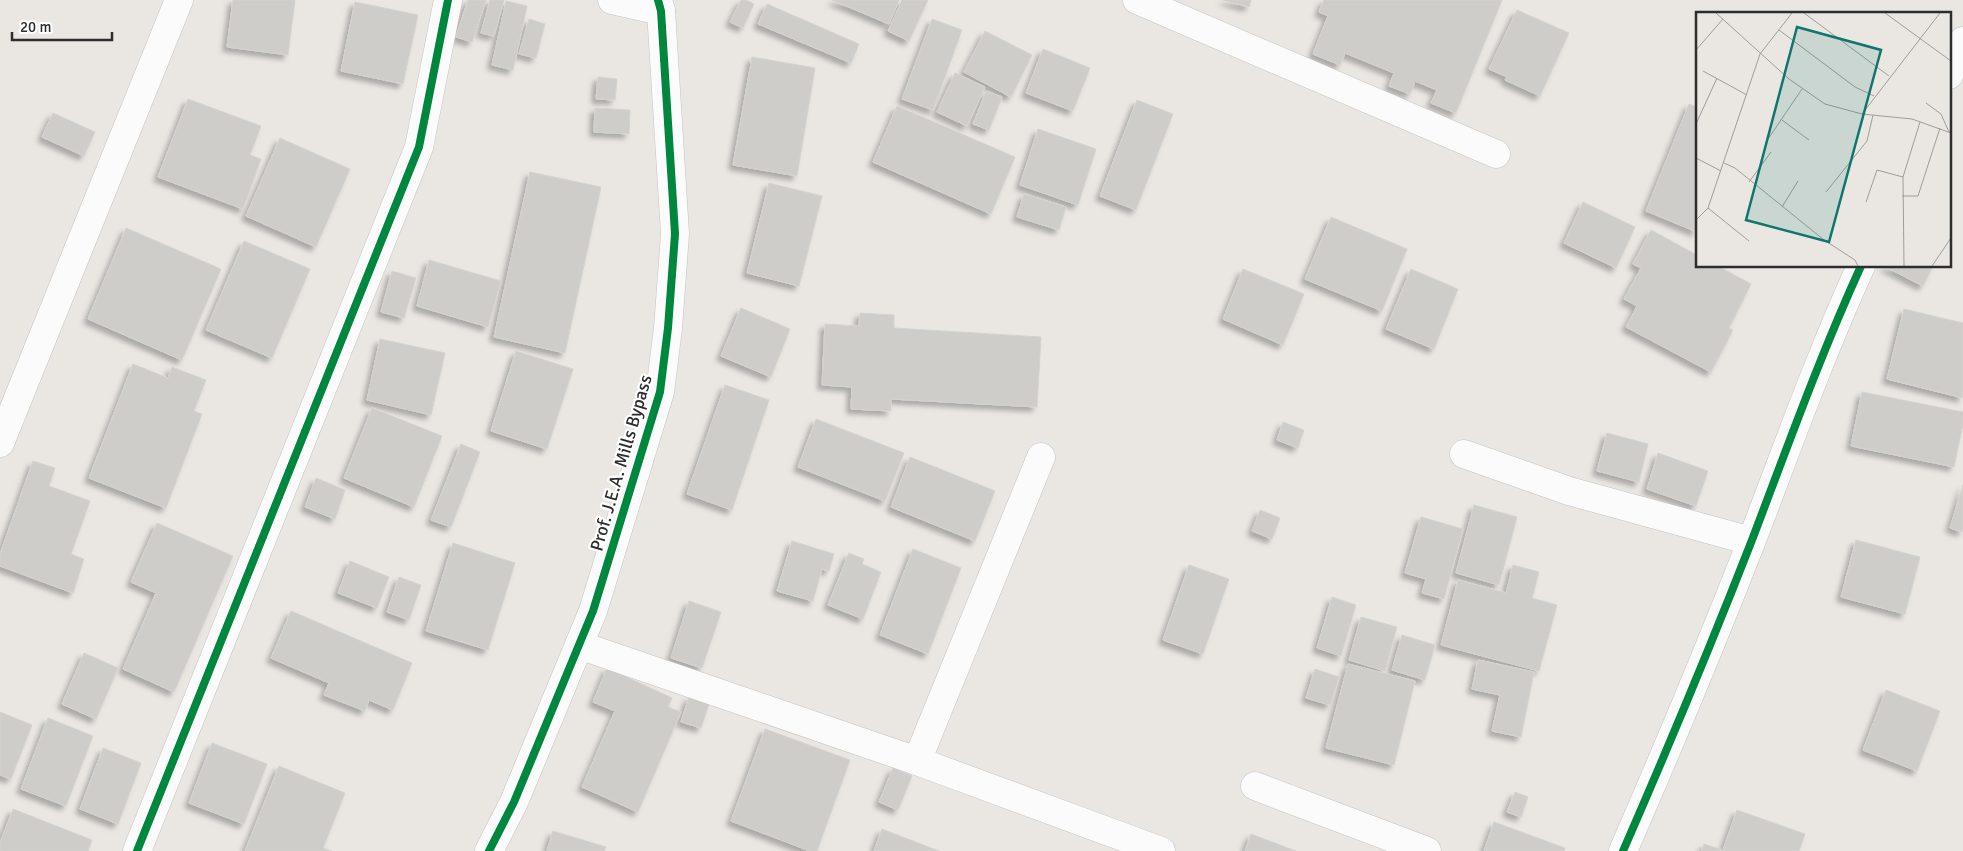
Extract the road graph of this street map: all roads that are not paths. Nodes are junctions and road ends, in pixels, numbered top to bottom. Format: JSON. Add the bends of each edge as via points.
{"nodes":[{"id":1,"x":179,"y":0,"type":"edge"},
{"id":2,"x":448,"y":0,"type":"edge"},
{"id":3,"x":612,"y":0,"type":"edge"},
{"id":4,"x":1136,"y":0,"type":"edge"},
{"id":5,"x":660,"y":6,"type":"edge"},
{"id":6,"x":1963,"y":40,"type":"edge"},
{"id":7,"x":1950,"y":72,"type":"edge"},
{"id":8,"x":1496,"y":154,"type":"dead end"},
{"id":9,"x":1860,"y":268,"type":"edge"},
{"id":10,"x":0,"y":443,"type":"edge"},
{"id":11,"x":1464,"y":454,"type":"dead end"},
{"id":12,"x":1041,"y":457,"type":"dead end"},
{"id":13,"x":1751,"y":541,"type":"junction"},
{"id":14,"x":579,"y":645,"type":"junction"},
{"id":15,"x":917,"y":761,"type":"junction"},
{"id":16,"x":1255,"y":786,"type":"dead end"},
{"id":17,"x":137,"y":851,"type":"edge"},
{"id":18,"x":489,"y":851,"type":"edge"},
{"id":19,"x":1161,"y":851,"type":"edge"},
{"id":20,"x":1427,"y":851,"type":"edge"},
{"id":21,"x":1622,"y":851,"type":"edge"}],
"edges":[{"from":1,"to":10,"type":"street"},
{"from":2,"to":17,"type":"street","via":[[419,146]]},
{"from":3,"to":5,"type":"street"},
{"from":4,"to":8,"type":"street"},
{"from":5,"to":14,"type":"street","name":"Prof. J.E.A. Mills Bypass","via":[[675,234],[660,392],[593,611]]},
{"from":6,"to":7,"type":"street"},
{"from":9,"to":13,"type":"street","via":[[1832,329]]},
{"from":11,"to":13,"type":"street","via":[[1569,491]]},
{"from":12,"to":15,"type":"street"},
{"from":13,"to":21,"type":"street"},
{"from":14,"to":15,"type":"street"},
{"from":14,"to":18,"type":"street","name":"Prof. J.E.A. Mills Bypass","via":[[514,802]]},
{"from":15,"to":19,"type":"street"},
{"from":16,"to":20,"type":"street"}]}
